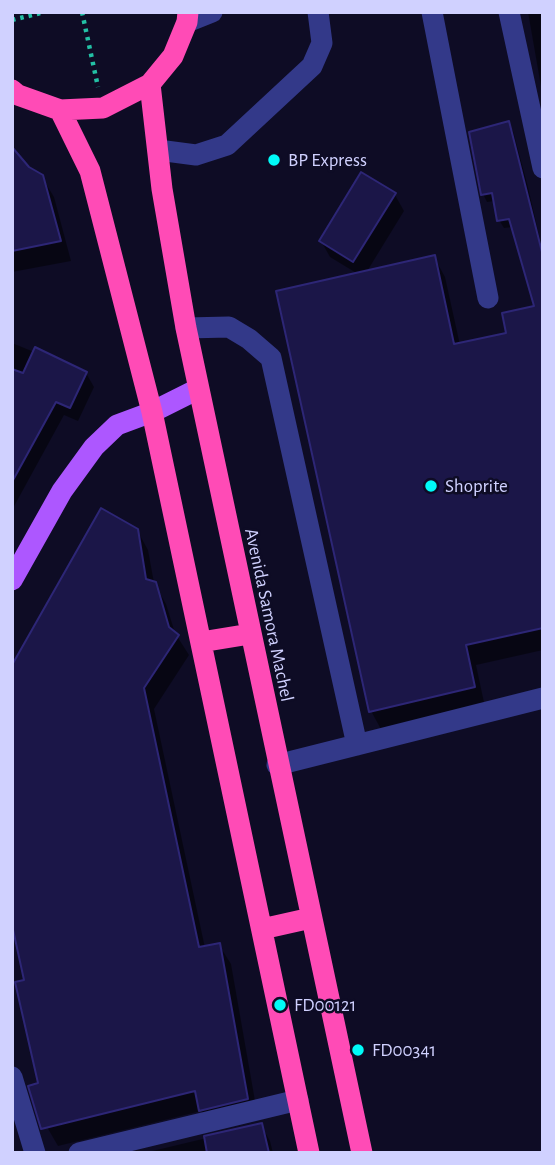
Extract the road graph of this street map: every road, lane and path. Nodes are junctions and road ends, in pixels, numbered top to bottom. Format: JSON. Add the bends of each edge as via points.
{"nodes":[{"id":1,"x":44,"y":12,"type":"edge"},
{"id":2,"x":82,"y":12,"type":"edge"},
{"id":3,"x":212,"y":12,"type":"edge"},
{"id":4,"x":318,"y":12,"type":"edge"},
{"id":5,"x":432,"y":12,"type":"edge"},
{"id":6,"x":509,"y":12,"type":"edge"},
{"id":7,"x":187,"y":17,"type":"edge"},
{"id":8,"x":12,"y":20,"type":"edge"},
{"id":9,"x":150,"y":84,"type":"junction"},
{"id":10,"x":12,"y":90,"type":"edge"},
{"id":11,"x":103,"y":108,"type":"junction"},
{"id":12,"x":60,"y":110,"type":"junction"},
{"id":13,"x":158,"y":150,"type":"junction"},
{"id":14,"x":543,"y":168,"type":"edge"},
{"id":15,"x":488,"y":298,"type":"dead end"},
{"id":16,"x":186,"y":328,"type":"junction"},
{"id":17,"x":198,"y":389,"type":"junction"},
{"id":18,"x":152,"y":412,"type":"junction"},
{"id":19,"x":12,"y":580,"type":"edge"},
{"id":20,"x":250,"y":634,"type":"junction"},
{"id":21,"x":201,"y":642,"type":"junction"},
{"id":22,"x":543,"y":698,"type":"edge"},
{"id":23,"x":357,"y":745,"type":"junction"},
{"id":24,"x":277,"y":765,"type":"junction"},
{"id":25,"x":310,"y":918,"type":"junction"},
{"id":26,"x":262,"y":929,"type":"junction"},
{"id":27,"x":12,"y":1077,"type":"edge"},
{"id":28,"x":298,"y":1100,"type":"junction"},
{"id":29,"x":35,"y":1153,"type":"edge"},
{"id":30,"x":79,"y":1153,"type":"edge"},
{"id":31,"x":309,"y":1153,"type":"edge"},
{"id":32,"x":362,"y":1153,"type":"edge"}],
"edges":[{"from":1,"to":8,"type":"path"},
{"from":2,"to":11,"type":"path"},
{"from":3,"to":7,"type":"street"},
{"from":4,"to":13,"type":"street","via":[[322,43],[313,65],[227,145],[196,155]]},
{"from":5,"to":15,"type":"street"},
{"from":6,"to":14,"type":"street"},
{"from":7,"to":9,"type":"highway","via":[[173,56]]},
{"from":9,"to":11,"type":"highway"},
{"from":9,"to":13,"type":"highway","name":"Avenida Samora Machel"},
{"from":10,"to":12,"type":"highway"},
{"from":11,"to":12,"type":"highway"},
{"from":12,"to":18,"type":"highway","via":[[90,171]]},
{"from":13,"to":16,"type":"highway","name":"Avenida Samora Machel"},
{"from":16,"to":17,"type":"highway","name":"Avenida Samora Machel"},
{"from":16,"to":23,"type":"street","via":[[229,327],[271,358]]},
{"from":17,"to":18,"type":"main road"},
{"from":17,"to":20,"type":"highway","name":"Avenida Samora Machel"},
{"from":18,"to":19,"type":"main road","via":[[117,425],[94,447],[62,491]]},
{"from":18,"to":21,"type":"highway"},
{"from":20,"to":21,"type":"highway"},
{"from":20,"to":24,"type":"highway","name":"Avenida Samora Machel"},
{"from":21,"to":26,"type":"highway"},
{"from":22,"to":23,"type":"street"},
{"from":23,"to":24,"type":"street"},
{"from":24,"to":25,"type":"highway","name":"Avenida Samora Machel"},
{"from":25,"to":26,"type":"highway"},
{"from":25,"to":32,"type":"highway","name":"Avenida Samora Machel"},
{"from":26,"to":28,"type":"highway"},
{"from":27,"to":29,"type":"street"},
{"from":28,"to":30,"type":"street"},
{"from":28,"to":31,"type":"highway"}]}
